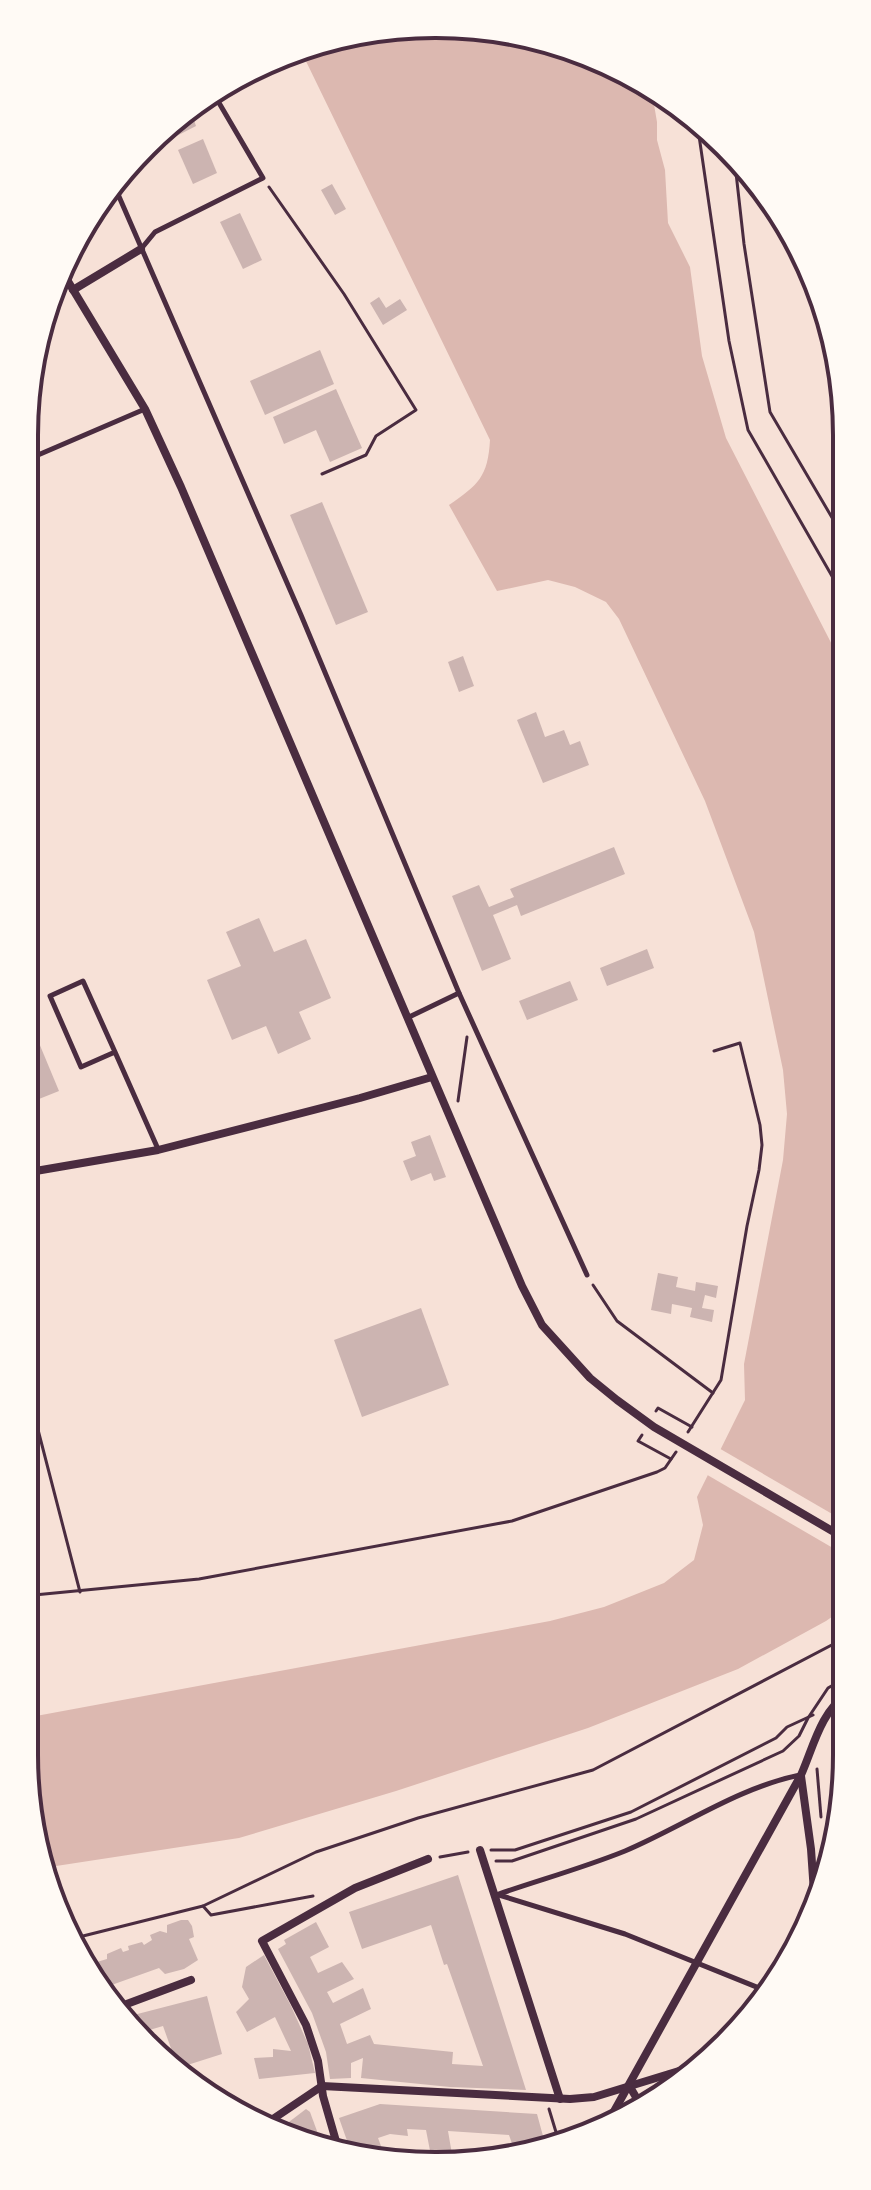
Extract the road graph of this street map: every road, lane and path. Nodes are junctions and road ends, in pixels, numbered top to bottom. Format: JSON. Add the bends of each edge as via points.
{"nodes":[{"id":1,"x":219,"y":103,"type":"edge"},
{"id":2,"x":699,"y":138,"type":"edge"},
{"id":3,"x":736,"y":176,"type":"edge"},
{"id":4,"x":263,"y":178,"type":"junction"},
{"id":5,"x":119,"y":196,"type":"edge"},
{"id":6,"x":141,"y":249,"type":"junction"},
{"id":7,"x":68,"y":282,"type":"edge"},
{"id":8,"x":73,"y":290,"type":"junction"},
{"id":9,"x":145,"y":409,"type":"junction"},
{"id":10,"x":38,"y":455,"type":"edge"},
{"id":11,"x":322,"y":474,"type":"dead end"},
{"id":12,"x":833,"y":519,"type":"edge"},
{"id":13,"x":833,"y":578,"type":"edge"},
{"id":14,"x":459,"y":993,"type":"junction"},
{"id":15,"x":470,"y":1016,"type":"junction"},
{"id":16,"x":407,"y":1018,"type":"junction"},
{"id":17,"x":714,"y":1051,"type":"dead end"},
{"id":18,"x":115,"y":1052,"type":"junction"},
{"id":19,"x":432,"y":1077,"type":"junction"},
{"id":20,"x":458,"y":1101,"type":"dead end"},
{"id":21,"x":158,"y":1150,"type":"junction"},
{"id":22,"x":38,"y":1171,"type":"edge"},
{"id":23,"x":587,"y":1275,"type":"joint"},
{"id":24,"x":713,"y":1393,"type":"junction"},
{"id":25,"x":658,"y":1408,"type":"dead end"},
{"id":26,"x":692,"y":1427,"type":"junction"},
{"id":27,"x":38,"y":1432,"type":"edge"},
{"id":28,"x":685,"y":1438,"type":"dead end"},
{"id":29,"x":638,"y":1441,"type":"dead end"},
{"id":30,"x":678,"y":1448,"type":"dead end"},
{"id":31,"x":671,"y":1459,"type":"junction"},
{"id":32,"x":833,"y":1531,"type":"edge"},
{"id":33,"x":80,"y":1592,"type":"junction"},
{"id":34,"x":38,"y":1595,"type":"edge"},
{"id":35,"x":833,"y":1644,"type":"edge"},
{"id":36,"x":833,"y":1706,"type":"edge"},
{"id":37,"x":808,"y":1718,"type":"junction"},
{"id":38,"x":814,"y":1745,"type":"junction"},
{"id":39,"x":801,"y":1775,"type":"junction"},
{"id":40,"x":821,"y":1820,"type":"dead end"},
{"id":41,"x":480,"y":1850,"type":"junction"},
{"id":42,"x":428,"y":1859,"type":"joint"},
{"id":43,"x":813,"y":1878,"type":"edge"},
{"id":44,"x":326,"y":1893,"type":"dead end"},
{"id":45,"x":496,"y":1895,"type":"junction"},
{"id":46,"x":203,"y":1906,"type":"junction"},
{"id":47,"x":82,"y":1936,"type":"edge"},
{"id":48,"x":695,"y":1963,"type":"junction"},
{"id":49,"x":191,"y":1980,"type":"dead end"},
{"id":50,"x":757,"y":1987,"type":"edge"},
{"id":51,"x":127,"y":2004,"type":"edge"},
{"id":52,"x":672,"y":2073,"type":"edge"},
{"id":53,"x":322,"y":2086,"type":"junction"},
{"id":54,"x":630,"y":2087,"type":"junction"},
{"id":55,"x":545,"y":2098,"type":"junction"},
{"id":56,"x":636,"y":2098,"type":"edge"},
{"id":57,"x":560,"y":2099,"type":"junction"},
{"id":58,"x":617,"y":2108,"type":"edge"},
{"id":59,"x":275,"y":2118,"type":"edge"},
{"id":60,"x":556,"y":2133,"type":"edge"},
{"id":61,"x":336,"y":2139,"type":"edge"}],
"edges":[{"from":1,"to":4,"type":"lane"},
{"from":2,"to":13,"type":"path","via":[[729,341],[748,430]]},
{"from":3,"to":12,"type":"path","via":[[770,412]]},
{"from":4,"to":6,"type":"lane","via":[[155,232]]},
{"from":4,"to":11,"type":"path","via":[[416,410],[376,436],[366,455]]},
{"from":5,"to":6,"type":"lane"},
{"from":6,"to":8,"type":"street"},
{"from":6,"to":14,"type":"lane"},
{"from":7,"to":8,"type":"street"},
{"from":8,"to":9,"type":"street"},
{"from":9,"to":10,"type":"lane"},
{"from":9,"to":16,"type":"street"},
{"from":14,"to":15,"type":"lane"},
{"from":14,"to":16,"type":"lane"},
{"from":15,"to":20,"type":"path"},
{"from":15,"to":23,"type":"lane"},
{"from":16,"to":19,"type":"street"},
{"from":17,"to":24,"type":"path","via":[[740,1043],[762,1145],[725,1367]]},
{"from":18,"to":18,"type":"lane","via":[[81,1067],[50,996],[83,981]]},
{"from":18,"to":21,"type":"lane"},
{"from":19,"to":21,"type":"street"},
{"from":19,"to":32,"type":"street","via":[[542,1325],[590,1378],[654,1427]]},
{"from":21,"to":22,"type":"street"},
{"from":23,"to":24,"type":"path","via":[[617,1321]]},
{"from":24,"to":26,"type":"path"},
{"from":25,"to":26,"type":"path"},
{"from":26,"to":28,"type":"path"},
{"from":27,"to":33,"type":"path"},
{"from":29,"to":31,"type":"path"},
{"from":30,"to":31,"type":"path"},
{"from":31,"to":33,"type":"path","via":[[665,1468],[512,1521],[199,1579]]},
{"from":33,"to":34,"type":"path"},
{"from":35,"to":46,"type":"path","via":[[593,1770],[316,1852]]},
{"from":36,"to":38,"type":"street"},
{"from":37,"to":38,"type":"path"},
{"from":37,"to":41,"type":"path","via":[[631,1812],[515,1850]]},
{"from":37,"to":41,"type":"path","via":[[783,1751],[636,1819],[512,1861],[498,1862]]},
{"from":38,"to":39,"type":"street"},
{"from":38,"to":40,"type":"path"},
{"from":39,"to":43,"type":"street"},
{"from":39,"to":45,"type":"lane","via":[[762,1786],[625,1851]]},
{"from":39,"to":48,"type":"street"},
{"from":41,"to":42,"type":"path"},
{"from":41,"to":45,"type":"street"},
{"from":42,"to":53,"type":"street","via":[[355,1888],[262,1941],[306,2025]]},
{"from":44,"to":46,"type":"path","via":[[211,1915]]},
{"from":45,"to":48,"type":"lane","via":[[625,1934]]},
{"from":45,"to":57,"type":"street"},
{"from":46,"to":47,"type":"path"},
{"from":48,"to":50,"type":"lane"},
{"from":48,"to":54,"type":"street"},
{"from":49,"to":51,"type":"street"},
{"from":52,"to":54,"type":"street"},
{"from":53,"to":55,"type":"street"},
{"from":53,"to":59,"type":"street"},
{"from":53,"to":61,"type":"street"},
{"from":54,"to":56,"type":"street"},
{"from":54,"to":57,"type":"street"},
{"from":54,"to":58,"type":"street"},
{"from":55,"to":57,"type":"street"},
{"from":55,"to":60,"type":"path"}]}
